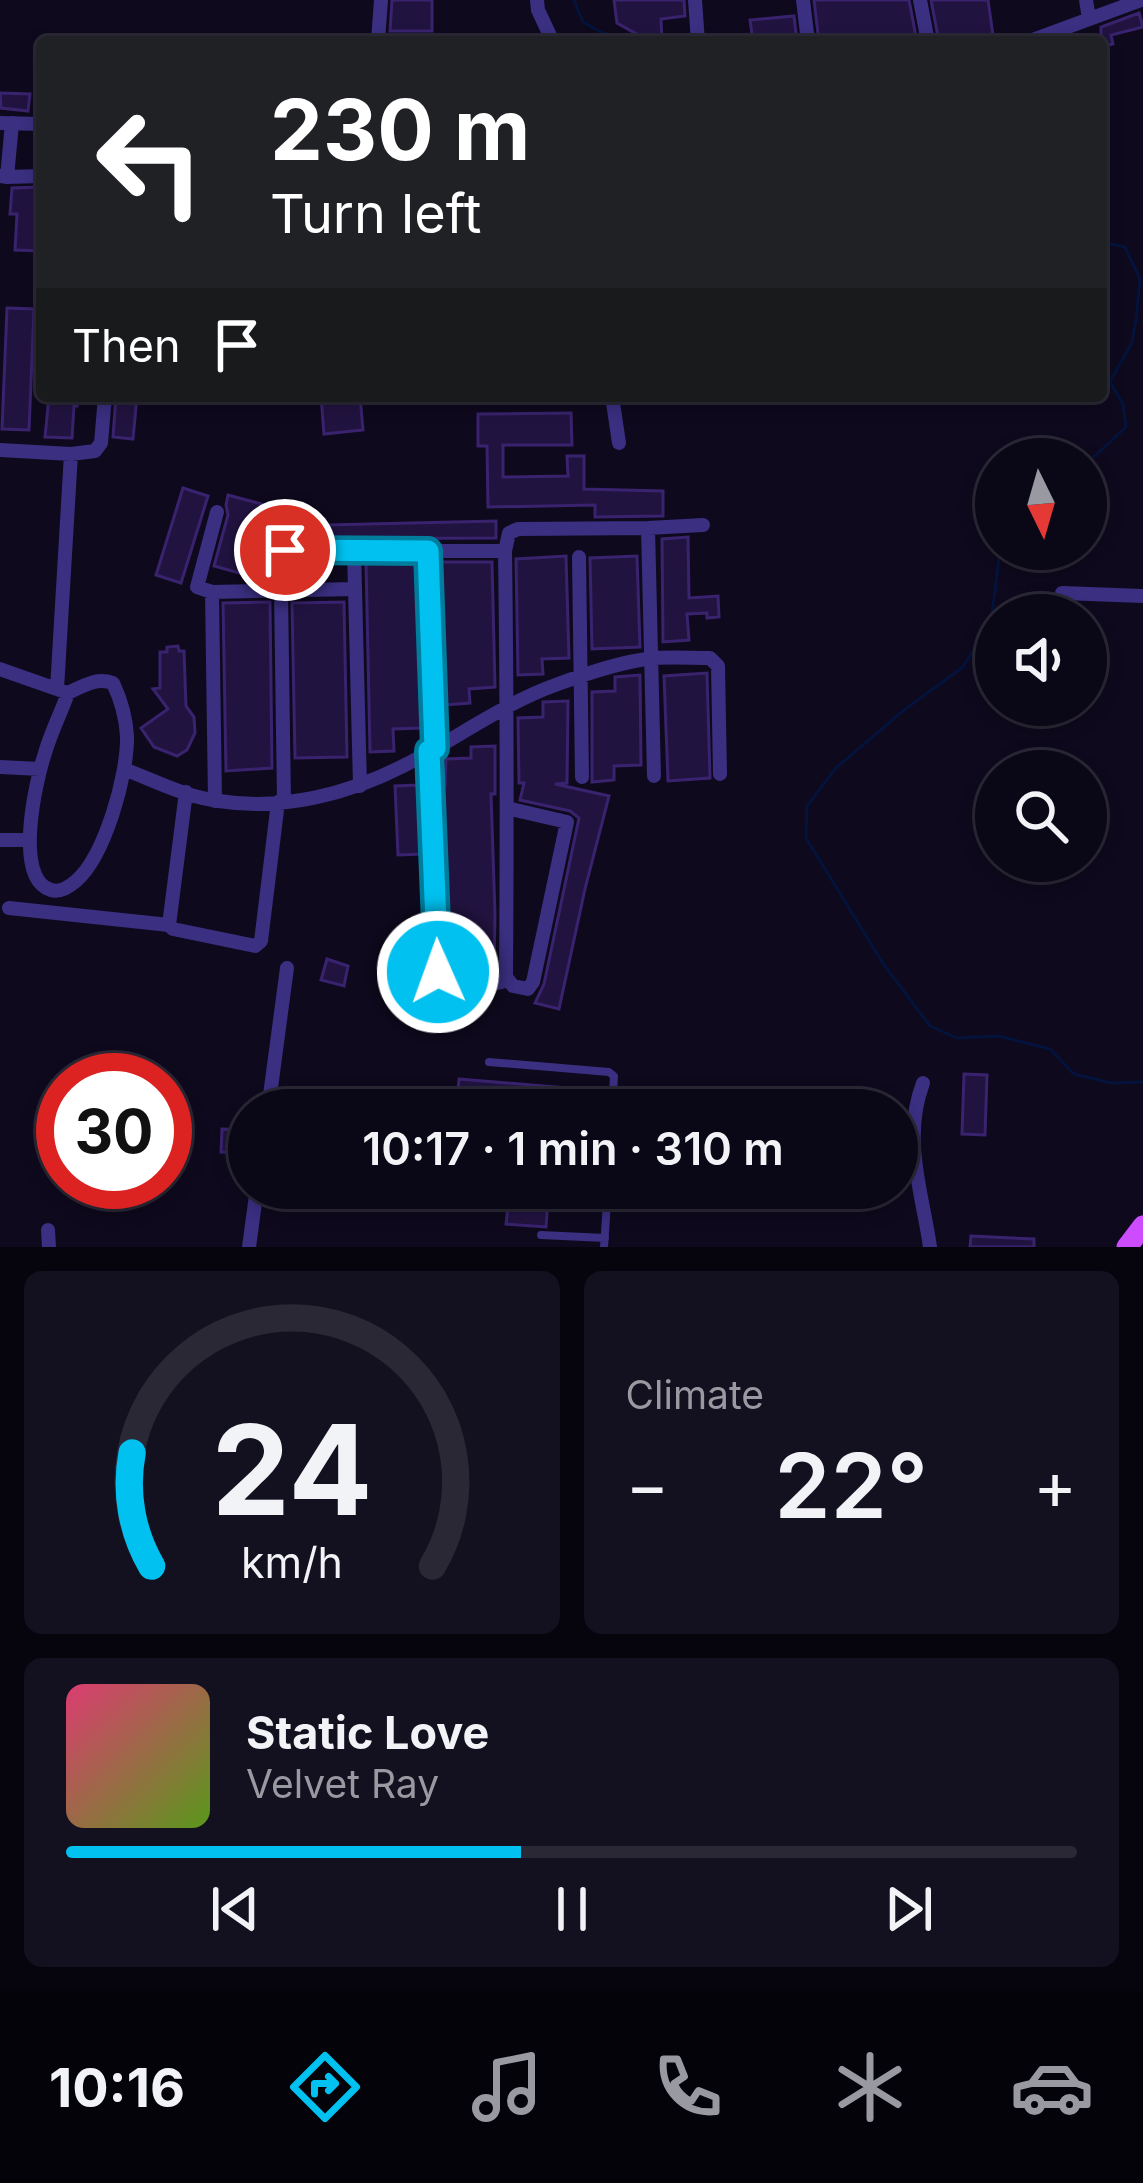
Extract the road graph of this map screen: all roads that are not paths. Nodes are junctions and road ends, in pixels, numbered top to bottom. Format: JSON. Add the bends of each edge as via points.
{"nodes":[{"id":1,"x":381,"y":0,"type":"edge"},
{"id":2,"x":537,"y":0,"type":"edge"},
{"id":3,"x":695,"y":0,"type":"edge"},
{"id":4,"x":803,"y":0,"type":"edge"},
{"id":5,"x":920,"y":0,"type":"edge"},
{"id":6,"x":1086,"y":0,"type":"edge"},
{"id":7,"x":1141,"y":0,"type":"edge"},
{"id":8,"x":1089,"y":19,"type":"junction"},
{"id":9,"x":379,"y":36,"type":"edge"},
{"id":10,"x":551,"y":36,"type":"edge"},
{"id":11,"x":698,"y":36,"type":"edge"},
{"id":12,"x":807,"y":36,"type":"edge"},
{"id":13,"x":927,"y":36,"type":"edge"},
{"id":14,"x":1043,"y":36,"type":"edge"},
{"id":15,"x":6,"y":123,"type":"edge"},
{"id":16,"x":36,"y":124,"type":"edge"},
{"id":17,"x":3,"y":176,"type":"edge"},
{"id":18,"x":36,"y":176,"type":"edge"},
{"id":19,"x":104,"y":402,"type":"edge"},
{"id":20,"x":613,"y":402,"type":"edge"},
{"id":21,"x":619,"y":443,"type":"dead end"},
{"id":22,"x":0,"y":450,"type":"edge"},
{"id":23,"x":71,"y":454,"type":"junction"},
{"id":24,"x":217,"y":512,"type":"dead end"},
{"id":25,"x":703,"y":525,"type":"dead end"},
{"id":26,"x":648,"y":528,"type":"junction"},
{"id":27,"x":354,"y":550,"type":"junction"},
{"id":28,"x":505,"y":550,"type":"junction"},
{"id":29,"x":428,"y":551,"type":"junction"},
{"id":30,"x":579,"y":557,"type":"dead end"},
{"id":31,"x":280,"y":590,"type":"junction"},
{"id":32,"x":355,"y":590,"type":"junction"},
{"id":33,"x":212,"y":592,"type":"junction"},
{"id":34,"x":1062,"y":593,"type":"dead end"},
{"id":35,"x":1143,"y":596,"type":"edge"},
{"id":36,"x":653,"y":658,"type":"junction"},
{"id":37,"x":0,"y":669,"type":"edge"},
{"id":38,"x":580,"y":677,"type":"junction"},
{"id":39,"x":63,"y":691,"type":"junction"},
{"id":40,"x":508,"y":708,"type":"junction"},
{"id":41,"x":432,"y":749,"type":"junction"},
{"id":42,"x":0,"y":767,"type":"edge"},
{"id":43,"x":40,"y":769,"type":"junction"},
{"id":44,"x":124,"y":769,"type":"junction"},
{"id":45,"x":720,"y":774,"type":"dead end"},
{"id":46,"x":654,"y":776,"type":"dead end"},
{"id":47,"x":582,"y":777,"type":"dead end"},
{"id":48,"x":360,"y":786,"type":"junction"},
{"id":49,"x":186,"y":792,"type":"junction"},
{"id":50,"x":215,"y":801,"type":"junction"},
{"id":51,"x":281,"y":802,"type":"junction"},
{"id":52,"x":507,"y":808,"type":"junction"},
{"id":53,"x":0,"y":840,"type":"edge"},
{"id":54,"x":30,"y":840,"type":"junction"},
{"id":55,"x":42,"y":885,"type":"junction"},
{"id":56,"x":4,"y":909,"type":"edge"},
{"id":57,"x":169,"y":925,"type":"junction"},
{"id":58,"x":287,"y":968,"type":"dead end"},
{"id":59,"x":506,"y":977,"type":"junction"},
{"id":60,"x":489,"y":1062,"type":"dead end"},
{"id":61,"x":923,"y":1083,"type":"dead end"},
{"id":62,"x":271,"y":1089,"type":"edge"},
{"id":63,"x":613,"y":1089,"type":"edge"},
{"id":64,"x":254,"y":1209,"type":"edge"},
{"id":65,"x":606,"y":1209,"type":"edge"},
{"id":66,"x":1143,"y":1226,"type":"edge"},
{"id":67,"x":48,"y":1230,"type":"dead end"},
{"id":68,"x":541,"y":1234,"type":"dead end"},
{"id":69,"x":604,"y":1243,"type":"edge"},
{"id":70,"x":50,"y":1247,"type":"edge"},
{"id":71,"x":249,"y":1247,"type":"edge"},
{"id":72,"x":930,"y":1247,"type":"edge"},
{"id":73,"x":1127,"y":1247,"type":"edge"}],
"edges":[{"from":1,"to":9,"type":"street"},
{"from":2,"to":10,"type":"street"},
{"from":3,"to":11,"type":"street"},
{"from":4,"to":12,"type":"street"},
{"from":5,"to":13,"type":"street"},
{"from":6,"to":8,"type":"street"},
{"from":7,"to":8,"type":"street"},
{"from":8,"to":14,"type":"street"},
{"from":15,"to":16,"type":"street"},
{"from":15,"to":17,"type":"street"},
{"from":17,"to":18,"type":"street"},
{"from":19,"to":23,"type":"street","via":[[101,443]]},
{"from":20,"to":21,"type":"street"},
{"from":22,"to":23,"type":"street"},
{"from":23,"to":39,"type":"street"},
{"from":24,"to":33,"type":"street","via":[[197,587]]},
{"from":25,"to":26,"type":"street"},
{"from":26,"to":28,"type":"street","via":[[518,529]]},
{"from":26,"to":36,"type":"street"},
{"from":27,"to":29,"type":"street"},
{"from":27,"to":31,"type":"street","via":[[285,550]]},
{"from":27,"to":32,"type":"street"},
{"from":28,"to":29,"type":"street"},
{"from":28,"to":40,"type":"street"},
{"from":29,"to":41,"type":"street"},
{"from":30,"to":38,"type":"street"},
{"from":31,"to":32,"type":"street"},
{"from":31,"to":33,"type":"street"},
{"from":31,"to":51,"type":"street"},
{"from":32,"to":48,"type":"street"},
{"from":33,"to":50,"type":"street"},
{"from":34,"to":35,"type":"street"},
{"from":36,"to":38,"type":"street"},
{"from":36,"to":45,"type":"street","via":[[717,663]]},
{"from":36,"to":46,"type":"street"},
{"from":37,"to":39,"type":"street"},
{"from":38,"to":40,"type":"street"},
{"from":38,"to":47,"type":"street"},
{"from":39,"to":43,"type":"street"},
{"from":39,"to":44,"type":"street","via":[[113,683],[124,710]]},
{"from":40,"to":41,"type":"street"},
{"from":40,"to":52,"type":"street"},
{"from":41,"to":48,"type":"street"},
{"from":41,"to":59,"type":"street","via":[[440,977],[460,987]]},
{"from":42,"to":43,"type":"street"},
{"from":43,"to":54,"type":"street"},
{"from":44,"to":49,"type":"street"},
{"from":44,"to":55,"type":"street","via":[[88,868],[60,890]]},
{"from":48,"to":51,"type":"street"},
{"from":49,"to":50,"type":"street"},
{"from":49,"to":57,"type":"street"},
{"from":50,"to":51,"type":"street"},
{"from":51,"to":57,"type":"street","via":[[260,943]]},
{"from":52,"to":59,"type":"street"},
{"from":52,"to":59,"type":"street","via":[[567,822],[533,982],[521,990]]},
{"from":53,"to":54,"type":"street"},
{"from":54,"to":55,"type":"street"},
{"from":55,"to":56,"type":"street"},
{"from":56,"to":57,"type":"street"},
{"from":58,"to":62,"type":"street"},
{"from":60,"to":63,"type":"lane","via":[[609,1072]]},
{"from":61,"to":72,"type":"street","via":[[913,1162]]},
{"from":64,"to":71,"type":"street"},
{"from":65,"to":69,"type":"lane"},
{"from":66,"to":73,"type":"main road"},
{"from":67,"to":70,"type":"street"},
{"from":68,"to":69,"type":"lane"}]}
